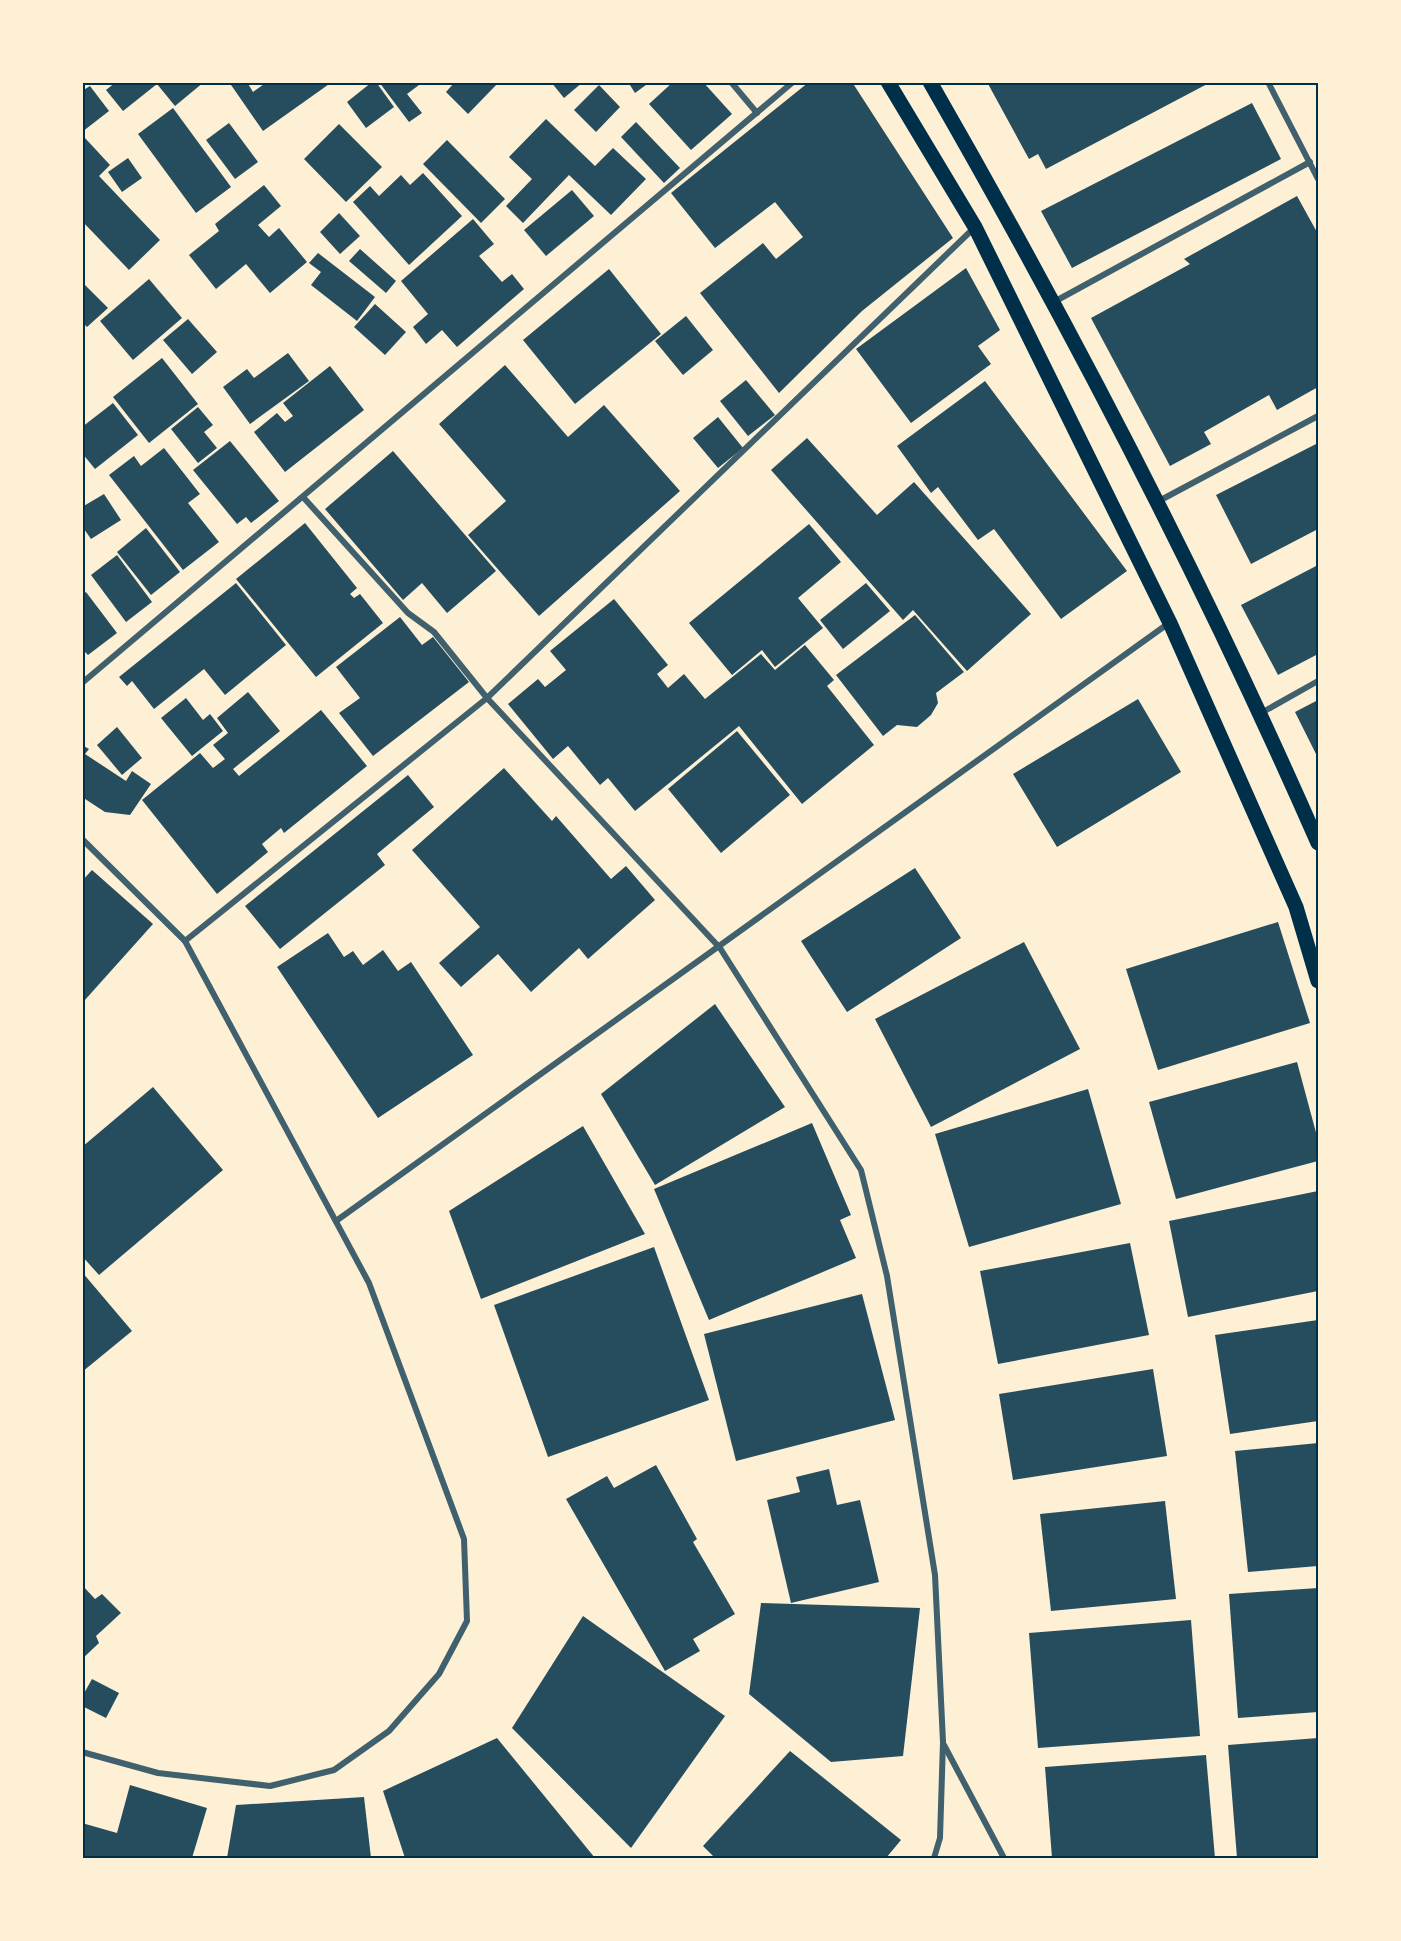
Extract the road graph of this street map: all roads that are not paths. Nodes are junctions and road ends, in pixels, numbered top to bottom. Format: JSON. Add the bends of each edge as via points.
{"nodes":[{"id":1,"x":731,"y":82,"type":"edge"},
{"id":2,"x":793,"y":82,"type":"edge"},
{"id":3,"x":888,"y":82,"type":"edge"},
{"id":4,"x":930,"y":82,"type":"edge"},
{"id":5,"x":1268,"y":82,"type":"edge"},
{"id":6,"x":757,"y":113,"type":"junction"},
{"id":7,"x":1310,"y":162,"type":"junction"},
{"id":8,"x":1318,"y":179,"type":"edge"},
{"id":9,"x":975,"y":227,"type":"junction"},
{"id":10,"x":1052,"y":303,"type":"junction"},
{"id":11,"x":1318,"y":416,"type":"edge"},
{"id":12,"x":303,"y":497,"type":"junction"},
{"id":13,"x":1156,"y":502,"type":"junction"},
{"id":14,"x":1170,"y":623,"type":"junction"},
{"id":15,"x":1318,"y":681,"type":"edge"},
{"id":16,"x":82,"y":683,"type":"edge"},
{"id":17,"x":487,"y":698,"type":"junction"},
{"id":18,"x":1261,"y":713,"type":"junction"},
{"id":19,"x":82,"y":839,"type":"edge"},
{"id":20,"x":1318,"y":843,"type":"edge"},
{"id":21,"x":185,"y":941,"type":"junction"},
{"id":22,"x":720,"y":948,"type":"junction"},
{"id":23,"x":1318,"y":981,"type":"edge"},
{"id":24,"x":336,"y":1221,"type":"junction"},
{"id":25,"x":943,"y":1742,"type":"junction"},
{"id":26,"x":82,"y":1752,"type":"edge"},
{"id":27,"x":934,"y":1858,"type":"edge"},
{"id":28,"x":1004,"y":1858,"type":"edge"}],
"edges":[{"from":1,"to":6,"type":"street"},
{"from":2,"to":6,"type":"street"},
{"from":3,"to":9,"type":"main road"},
{"from":4,"to":10,"type":"main road"},
{"from":5,"to":7,"type":"street"},
{"from":6,"to":12,"type":"street"},
{"from":7,"to":8,"type":"street"},
{"from":7,"to":10,"type":"street"},
{"from":9,"to":14,"type":"main road"},
{"from":9,"to":17,"type":"street"},
{"from":10,"to":13,"type":"main road"},
{"from":11,"to":13,"type":"street"},
{"from":12,"to":16,"type":"street"},
{"from":12,"to":17,"type":"street","via":[[408,613],[434,632]]},
{"from":13,"to":18,"type":"main road"},
{"from":14,"to":22,"type":"street"},
{"from":14,"to":23,"type":"main road","via":[[1296,908]]},
{"from":15,"to":18,"type":"street"},
{"from":17,"to":21,"type":"street"},
{"from":17,"to":22,"type":"street"},
{"from":18,"to":20,"type":"main road"},
{"from":19,"to":21,"type":"street"},
{"from":21,"to":24,"type":"street"},
{"from":22,"to":24,"type":"street"},
{"from":22,"to":25,"type":"street","via":[[861,1170],[887,1276],[935,1575]]},
{"from":24,"to":26,"type":"street","via":[[369,1282],[464,1539],[467,1621],[439,1674],[389,1731],[334,1770],[270,1786],[158,1773]]},
{"from":25,"to":27,"type":"street","via":[[940,1838]]},
{"from":25,"to":28,"type":"street"}]}
